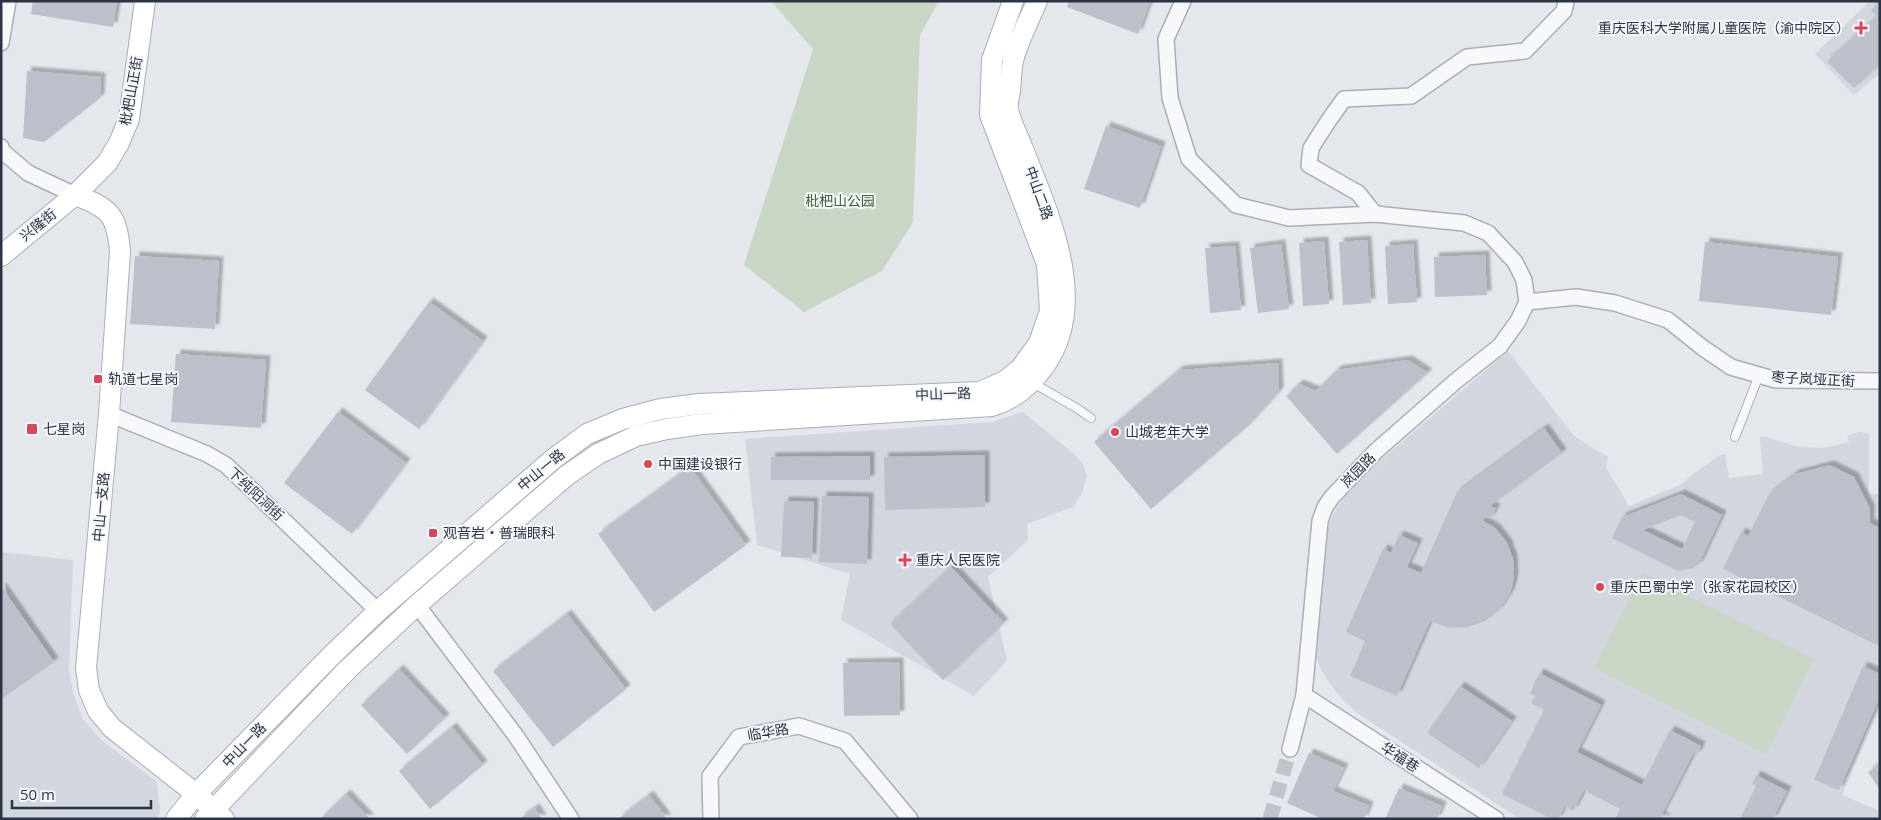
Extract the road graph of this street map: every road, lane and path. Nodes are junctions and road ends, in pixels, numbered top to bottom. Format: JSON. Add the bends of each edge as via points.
{"nodes":[{"id":1,"x":8,"y":1,"type":"edge"},
{"id":2,"x":145,"y":1,"type":"edge"},
{"id":3,"x":1013,"y":1,"type":"edge"},
{"id":4,"x":1037,"y":1,"type":"edge"},
{"id":5,"x":1183,"y":1,"type":"edge"},
{"id":6,"x":1566,"y":1,"type":"edge"},
{"id":7,"x":1,"y":43,"type":"edge"},
{"id":8,"x":1,"y":147,"type":"edge"},
{"id":9,"x":75,"y":195,"type":"junction"},
{"id":10,"x":1375,"y":214,"type":"junction"},
{"id":11,"x":1,"y":256,"type":"edge"},
{"id":12,"x":1527,"y":302,"type":"junction"},
{"id":13,"x":1759,"y":374,"type":"junction"},
{"id":14,"x":1026,"y":375,"type":"junction"},
{"id":15,"x":1880,"y":381,"type":"edge"},
{"id":16,"x":109,"y":414,"type":"junction"},
{"id":17,"x":1091,"y":418,"type":"dead end"},
{"id":18,"x":1735,"y":437,"type":"dead end"},
{"id":19,"x":417,"y":605,"type":"junction"},
{"id":20,"x":378,"y":611,"type":"junction"},
{"id":21,"x":1304,"y":694,"type":"junction"},
{"id":22,"x":1290,"y":749,"type":"tunnel mouth"},
{"id":23,"x":196,"y":794,"type":"junction"},
{"id":24,"x":214,"y":816,"type":"edge"},
{"id":25,"x":176,"y":819,"type":"edge"},
{"id":26,"x":571,"y":819,"type":"edge"},
{"id":27,"x":711,"y":819,"type":"edge"},
{"id":28,"x":910,"y":819,"type":"edge"},
{"id":29,"x":1496,"y":819,"type":"edge"}],
"edges":[{"from":1,"to":7,"type":"street"},
{"from":2,"to":9,"type":"main road","name":"枇杷山正街","via":[[129,118],[106,163]]},
{"from":3,"to":14,"type":"main road","name":"中山二路","via":[[992,60],[990,115],[1047,264],[1050,311]]},
{"from":4,"to":14,"type":"main road","name":"中山二路","via":[[1013,59],[1008,108],[1046,208],[1065,278],[1065,294],[1057,344],[1049,359]]},
{"from":5,"to":10,"type":"street","via":[[1166,39],[1170,98],[1189,158],[1236,205],[1289,218]]},
{"from":6,"to":10,"type":"street","via":[[1564,11],[1525,51],[1467,57],[1411,96],[1344,99],[1311,148],[1309,166],[1358,193]]},
{"from":8,"to":9,"type":"street","via":[[28,173]]},
{"from":9,"to":11,"type":"main road","name":"兴隆街"},
{"from":9,"to":16,"type":"main road","name":"中山一支路","via":[[99,204],[112,217],[118,234],[120,252]]},
{"from":10,"to":12,"type":"street","via":[[1464,223],[1488,233],[1515,262],[1524,280]]},
{"from":12,"to":13,"type":"street","name":"枣子岚垭正街","via":[[1576,297],[1615,303],[1668,320],[1731,366]]},
{"from":12,"to":21,"type":"street","name":"岚园路","via":[[1500,346],[1376,451],[1325,507],[1320,521]]},
{"from":13,"to":15,"type":"street","name":"枣子岚垭正街","via":[[1776,380]]},
{"from":13,"to":18,"type":"lane"},
{"from":14,"to":17,"type":"lane"},
{"from":14,"to":19,"type":"main road","name":"中山一路","via":[[1014,396],[992,406],[702,424],[636,436],[598,454],[566,476]]},
{"from":14,"to":20,"type":"main road","name":"中山一路","via":[[980,392],[699,404],[623,419],[587,434],[552,460]]},
{"from":16,"to":20,"type":"street","name":"下纯阳洞街","via":[[226,465]]},
{"from":16,"to":23,"type":"main road","name":"中山一支路","via":[[86,668],[89,690],[98,711],[112,728]]},
{"from":19,"to":24,"type":"main road","name":"中山一路","via":[[348,669]]},
{"from":19,"to":26,"type":"street","via":[[516,736]]},
{"from":20,"to":23,"type":"main road","name":"中山一路"},
{"from":21,"to":22,"type":"street","name":"岚园路"},
{"from":21,"to":29,"type":"street","name":"华福巷"},
{"from":23,"to":24,"type":"main road","name":"中山一支路"},
{"from":23,"to":25,"type":"main road","name":"中山一路"},
{"from":27,"to":28,"type":"street","name":"临华路","via":[[710,776],[739,737],[799,726],[845,741]]}]}
